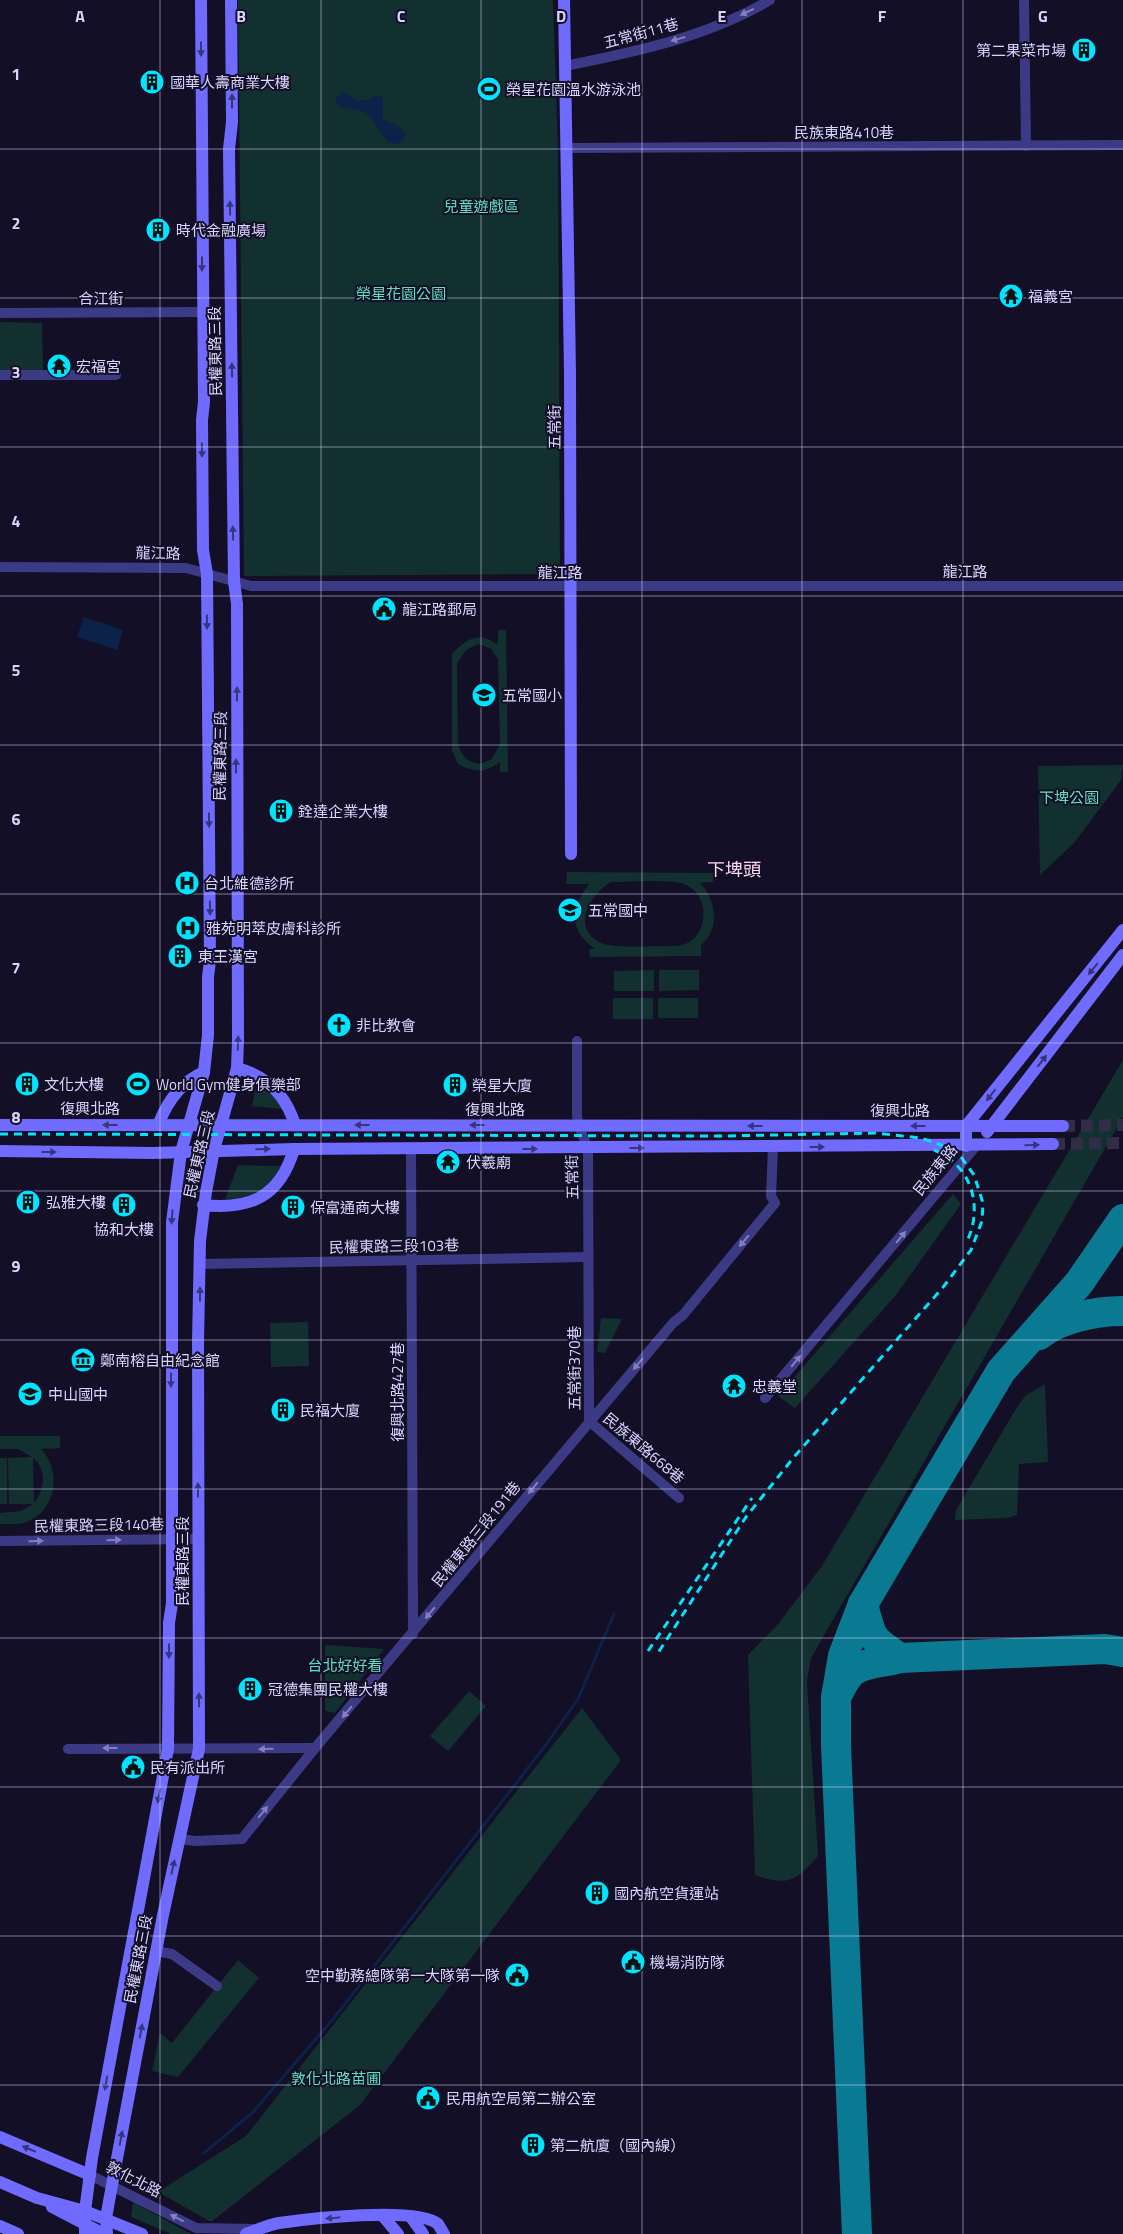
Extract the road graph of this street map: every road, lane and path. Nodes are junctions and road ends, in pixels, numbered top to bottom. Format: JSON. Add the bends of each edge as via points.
{"nodes":[{"id":1,"x":201,"y":0,"type":"edge"},
{"id":2,"x":231,"y":0,"type":"edge"},
{"id":3,"x":564,"y":0,"type":"edge"},
{"id":4,"x":770,"y":0,"type":"edge"},
{"id":5,"x":1024,"y":0,"type":"edge"},
{"id":6,"x":565,"y":66,"type":"junction"},
{"id":7,"x":1123,"y":145,"type":"edge"},
{"id":8,"x":1026,"y":146,"type":"junction"},
{"id":9,"x":566,"y":148,"type":"junction"},
{"id":10,"x":203,"y":312,"type":"junction"},
{"id":11,"x":0,"y":313,"type":"edge"},
{"id":12,"x":116,"y":374,"type":"dead end"},
{"id":13,"x":0,"y":375,"type":"edge"},
{"id":14,"x":0,"y":567,"type":"edge"},
{"id":15,"x":207,"y":574,"type":"junction"},
{"id":16,"x":234,"y":581,"type":"junction"},
{"id":17,"x":1123,"y":586,"type":"edge"},
{"id":18,"x":571,"y":588,"type":"junction"},
{"id":19,"x":571,"y":854,"type":"dead end"},
{"id":20,"x":1123,"y":930,"type":"edge"},
{"id":21,"x":1123,"y":955,"type":"edge"},
{"id":22,"x":577,"y":1041,"type":"dead end"},
{"id":23,"x":237,"y":1068,"type":"junction"},
{"id":24,"x":204,"y":1072,"type":"junction"},
{"id":25,"x":159,"y":1124,"type":"junction"},
{"id":26,"x":188,"y":1124,"type":"junction"},
{"id":27,"x":221,"y":1124,"type":"junction"},
{"id":28,"x":0,"y":1125,"type":"edge"},
{"id":29,"x":294,"y":1125,"type":"junction"},
{"id":30,"x":578,"y":1126,"type":"junction"},
{"id":31,"x":966,"y":1126,"type":"junction"},
{"id":32,"x":1062,"y":1126,"type":"tunnel mouth"},
{"id":33,"x":990,"y":1127,"type":"junction"},
{"id":34,"x":1052,"y":1144,"type":"tunnel mouth"},
{"id":35,"x":971,"y":1146,"type":"junction"},
{"id":36,"x":773,"y":1147,"type":"junction"},
{"id":37,"x":294,"y":1149,"type":"junction"},
{"id":38,"x":411,"y":1149,"type":"junction"},
{"id":39,"x":588,"y":1149,"type":"junction"},
{"id":40,"x":214,"y":1150,"type":"junction"},
{"id":41,"x":0,"y":1152,"type":"edge"},
{"id":42,"x":181,"y":1152,"type":"junction"},
{"id":43,"x":204,"y":1205,"type":"junction"},
{"id":44,"x":588,"y":1258,"type":"junction"},
{"id":45,"x":412,"y":1261,"type":"junction"},
{"id":46,"x":199,"y":1264,"type":"junction"},
{"id":47,"x":588,"y":1315,"type":"joint"},
{"id":48,"x":765,"y":1398,"type":"dead end"},
{"id":49,"x":589,"y":1422,"type":"junction"},
{"id":50,"x":679,"y":1498,"type":"dead end"},
{"id":51,"x":172,"y":1539,"type":"junction"},
{"id":52,"x":198,"y":1539,"type":"junction"},
{"id":53,"x":0,"y":1541,"type":"edge"},
{"id":54,"x":413,"y":1634,"type":"junction"},
{"id":55,"x":315,"y":1748,"type":"junction"},
{"id":56,"x":68,"y":1749,"type":"dead end"},
{"id":57,"x":173,"y":1749,"type":"junction"},
{"id":58,"x":199,"y":1749,"type":"junction"},
{"id":59,"x":180,"y":1838,"type":"junction"},
{"id":60,"x":156,"y":1952,"type":"junction"},
{"id":61,"x":218,"y":1986,"type":"dead end"},
{"id":62,"x":0,"y":2136,"type":"edge"},
{"id":63,"x":90,"y":2175,"type":"junction"},
{"id":64,"x":0,"y":2182,"type":"edge"},
{"id":65,"x":112,"y":2185,"type":"junction"},
{"id":66,"x":37,"y":2198,"type":"junction"},
{"id":67,"x":85,"y":2210,"type":"junction"},
{"id":68,"x":382,"y":2216,"type":"junction"},
{"id":69,"x":411,"y":2217,"type":"junction"},
{"id":70,"x":106,"y":2218,"type":"junction"},
{"id":71,"x":0,"y":2226,"type":"edge"},
{"id":72,"x":84,"y":2230,"type":"edge"},
{"id":73,"x":261,"y":2231,"type":"edge"},
{"id":74,"x":18,"y":2234,"type":"edge"},
{"id":75,"x":105,"y":2234,"type":"edge"},
{"id":76,"x":142,"y":2234,"type":"edge"},
{"id":77,"x":398,"y":2234,"type":"edge"},
{"id":78,"x":423,"y":2234,"type":"edge"},
{"id":79,"x":444,"y":2234,"type":"edge"}],
"edges":[{"from":1,"to":10,"type":"main road","name":"民權東路三段","one_way":true},
{"from":16,"to":2,"type":"main road","name":"民權東路三段","one_way":true,"via":[[229,150],[232,122]]},
{"from":3,"to":6,"type":"main road","name":"五常街"},
{"from":4,"to":6,"type":"street","name":"五常街11巷","one_way":true,"via":[[689,36],[624,55]]},
{"from":5,"to":8,"type":"street"},
{"from":6,"to":9,"type":"main road","name":"五常街"},
{"from":7,"to":8,"type":"street","name":"民族東路410巷"},
{"from":8,"to":9,"type":"street","name":"民族東路410巷"},
{"from":9,"to":18,"type":"main road","name":"五常街"},
{"from":10,"to":11,"type":"street","name":"合江街"},
{"from":10,"to":15,"type":"main road","name":"民權東路三段","one_way":true,"via":[[203,538]]},
{"from":12,"to":13,"type":"street"},
{"from":14,"to":15,"type":"street","name":"龍江路","via":[[186,568]]},
{"from":15,"to":16,"type":"street","name":"龍江路"},
{"from":15,"to":24,"type":"main road","name":"民權東路三段","one_way":true,"via":[[210,961]]},
{"from":16,"to":18,"type":"street","name":"龍江路","via":[[251,586]]},
{"from":23,"to":16,"type":"main road","name":"民權東路三段","one_way":true,"via":[[238,726]]},
{"from":17,"to":18,"type":"street","name":"龍江路"},
{"from":18,"to":19,"type":"main road","name":"五常街"},
{"from":20,"to":31,"type":"main road","one_way":true},
{"from":33,"to":21,"type":"main road","name":"民族東路","one_way":true},
{"from":22,"to":30,"type":"street","name":"五常街"},
{"from":23,"to":27,"type":"main road","name":"民權東路三段"},
{"from":23,"to":29,"type":"main road","via":[[253,1072],[272,1085],[286,1103]]},
{"from":24,"to":25,"type":"main road","via":[[177,1090]]},
{"from":24,"to":26,"type":"main road","name":"民權東路三段"},
{"from":25,"to":26,"type":"main road","name":"復興北路"},
{"from":25,"to":28,"type":"main road","name":"復興北路","one_way":true},
{"from":26,"to":27,"type":"main road","name":"復興北路"},
{"from":26,"to":42,"type":"main road","name":"民權東路三段"},
{"from":27,"to":29,"type":"main road","name":"復興北路"},
{"from":27,"to":40,"type":"main road","name":"民權東路三段"},
{"from":30,"to":29,"type":"main road","name":"復興北路","one_way":true},
{"from":31,"to":30,"type":"main road","name":"復興北路","one_way":true},
{"from":30,"to":39,"type":"street","name":"五常街"},
{"from":31,"to":33,"type":"main road","name":"復興北路"},
{"from":31,"to":35,"type":"main road","name":"民族東路"},
{"from":32,"to":33,"type":"main road","name":"復興北路"},
{"from":33,"to":35,"type":"main road","name":"民族東路"},
{"from":35,"to":34,"type":"main road","one_way":true},
{"from":36,"to":35,"type":"main road","one_way":true},
{"from":48,"to":35,"type":"street","name":"民族東路","one_way":true},
{"from":39,"to":36,"type":"main road","one_way":true},
{"from":36,"to":49,"type":"street","name":"民權東路三段191巷","one_way":true,"via":[[771,1196],[775,1203]]},
{"from":37,"to":38,"type":"main road"},
{"from":40,"to":37,"type":"main road","one_way":true},
{"from":37,"to":43,"type":"main road","via":[[282,1178],[258,1198],[228,1208]]},
{"from":38,"to":39,"type":"main road","one_way":true},
{"from":38,"to":45,"type":"street","name":"復興北路427巷"},
{"from":39,"to":44,"type":"street","name":"五常街"},
{"from":40,"to":42,"type":"main road"},
{"from":40,"to":43,"type":"main road","name":"民權東路三段"},
{"from":41,"to":42,"type":"main road","one_way":true},
{"from":42,"to":51,"type":"main road","name":"民權東路三段","one_way":true,"via":[[171,1232]]},
{"from":43,"to":46,"type":"main road","name":"民權東路三段"},
{"from":44,"to":45,"type":"street","name":"民權東路三段103巷"},
{"from":44,"to":47,"type":"street","name":"五常街"},
{"from":45,"to":46,"type":"street","name":"民權東路三段103巷"},
{"from":45,"to":54,"type":"street","name":"復興北路427巷"},
{"from":52,"to":46,"type":"main road","name":"民權東路三段","one_way":true},
{"from":47,"to":49,"type":"street","name":"五常街370巷"},
{"from":49,"to":50,"type":"street","name":"民族東路668巷"},
{"from":49,"to":54,"type":"street","name":"民權東路三段191巷","one_way":true},
{"from":51,"to":52,"type":"street","name":"民權東路三段140巷"},
{"from":53,"to":51,"type":"street","name":"民權東路三段140巷","one_way":true},
{"from":51,"to":57,"type":"main road","name":"民權東路三段","one_way":true},
{"from":58,"to":52,"type":"main road","name":"民權東路三段","one_way":true},
{"from":54,"to":55,"type":"street","name":"民權東路三段191巷","one_way":true},
{"from":55,"to":58,"type":"street","one_way":true},
{"from":59,"to":55,"type":"street","name":"民權東路三段191巷","one_way":true,"via":[[195,1841],[242,1839]]},
{"from":57,"to":56,"type":"street","one_way":true},
{"from":57,"to":58,"type":"street"},
{"from":57,"to":63,"type":"main road","name":"民權東路三段","one_way":true},
{"from":58,"to":59,"type":"main road","name":"民權東路三段"},
{"from":60,"to":59,"type":"main road","name":"民權東路三段","one_way":true},
{"from":60,"to":61,"type":"street","via":[[172,1954]]},
{"from":65,"to":60,"type":"main road","name":"民權東路三段","one_way":true},
{"from":63,"to":62,"type":"main road","name":"敦化北路","one_way":true},
{"from":63,"to":65,"type":"street","name":"敦化北路"},
{"from":63,"to":67,"type":"main road","name":"民權東路三段"},
{"from":64,"to":66,"type":"main road"},
{"from":65,"to":70,"type":"main road","name":"民權東路三段"},
{"from":73,"to":65,"type":"street","name":"敦化北路","one_way":true,"via":[[196,2228]]},
{"from":66,"to":67,"type":"main road"},
{"from":66,"to":72,"type":"main road"},
{"from":67,"to":70,"type":"main road"},
{"from":67,"to":72,"type":"main road","name":"民權東路三段"},
{"from":68,"to":69,"type":"main road","name":"敦化北路"},
{"from":68,"to":73,"type":"main road","name":"敦化北路","one_way":true,"via":[[352,2216]]},
{"from":68,"to":77,"type":"main road"},
{"from":69,"to":78,"type":"main road"},
{"from":69,"to":79,"type":"main road","name":"敦化北路","via":[[437,2224]]},
{"from":70,"to":75,"type":"main road","name":"民權東路三段"},
{"from":70,"to":76,"type":"main road"},
{"from":71,"to":74,"type":"main road"},
{"from":72,"to":75,"type":"main road"}]}
